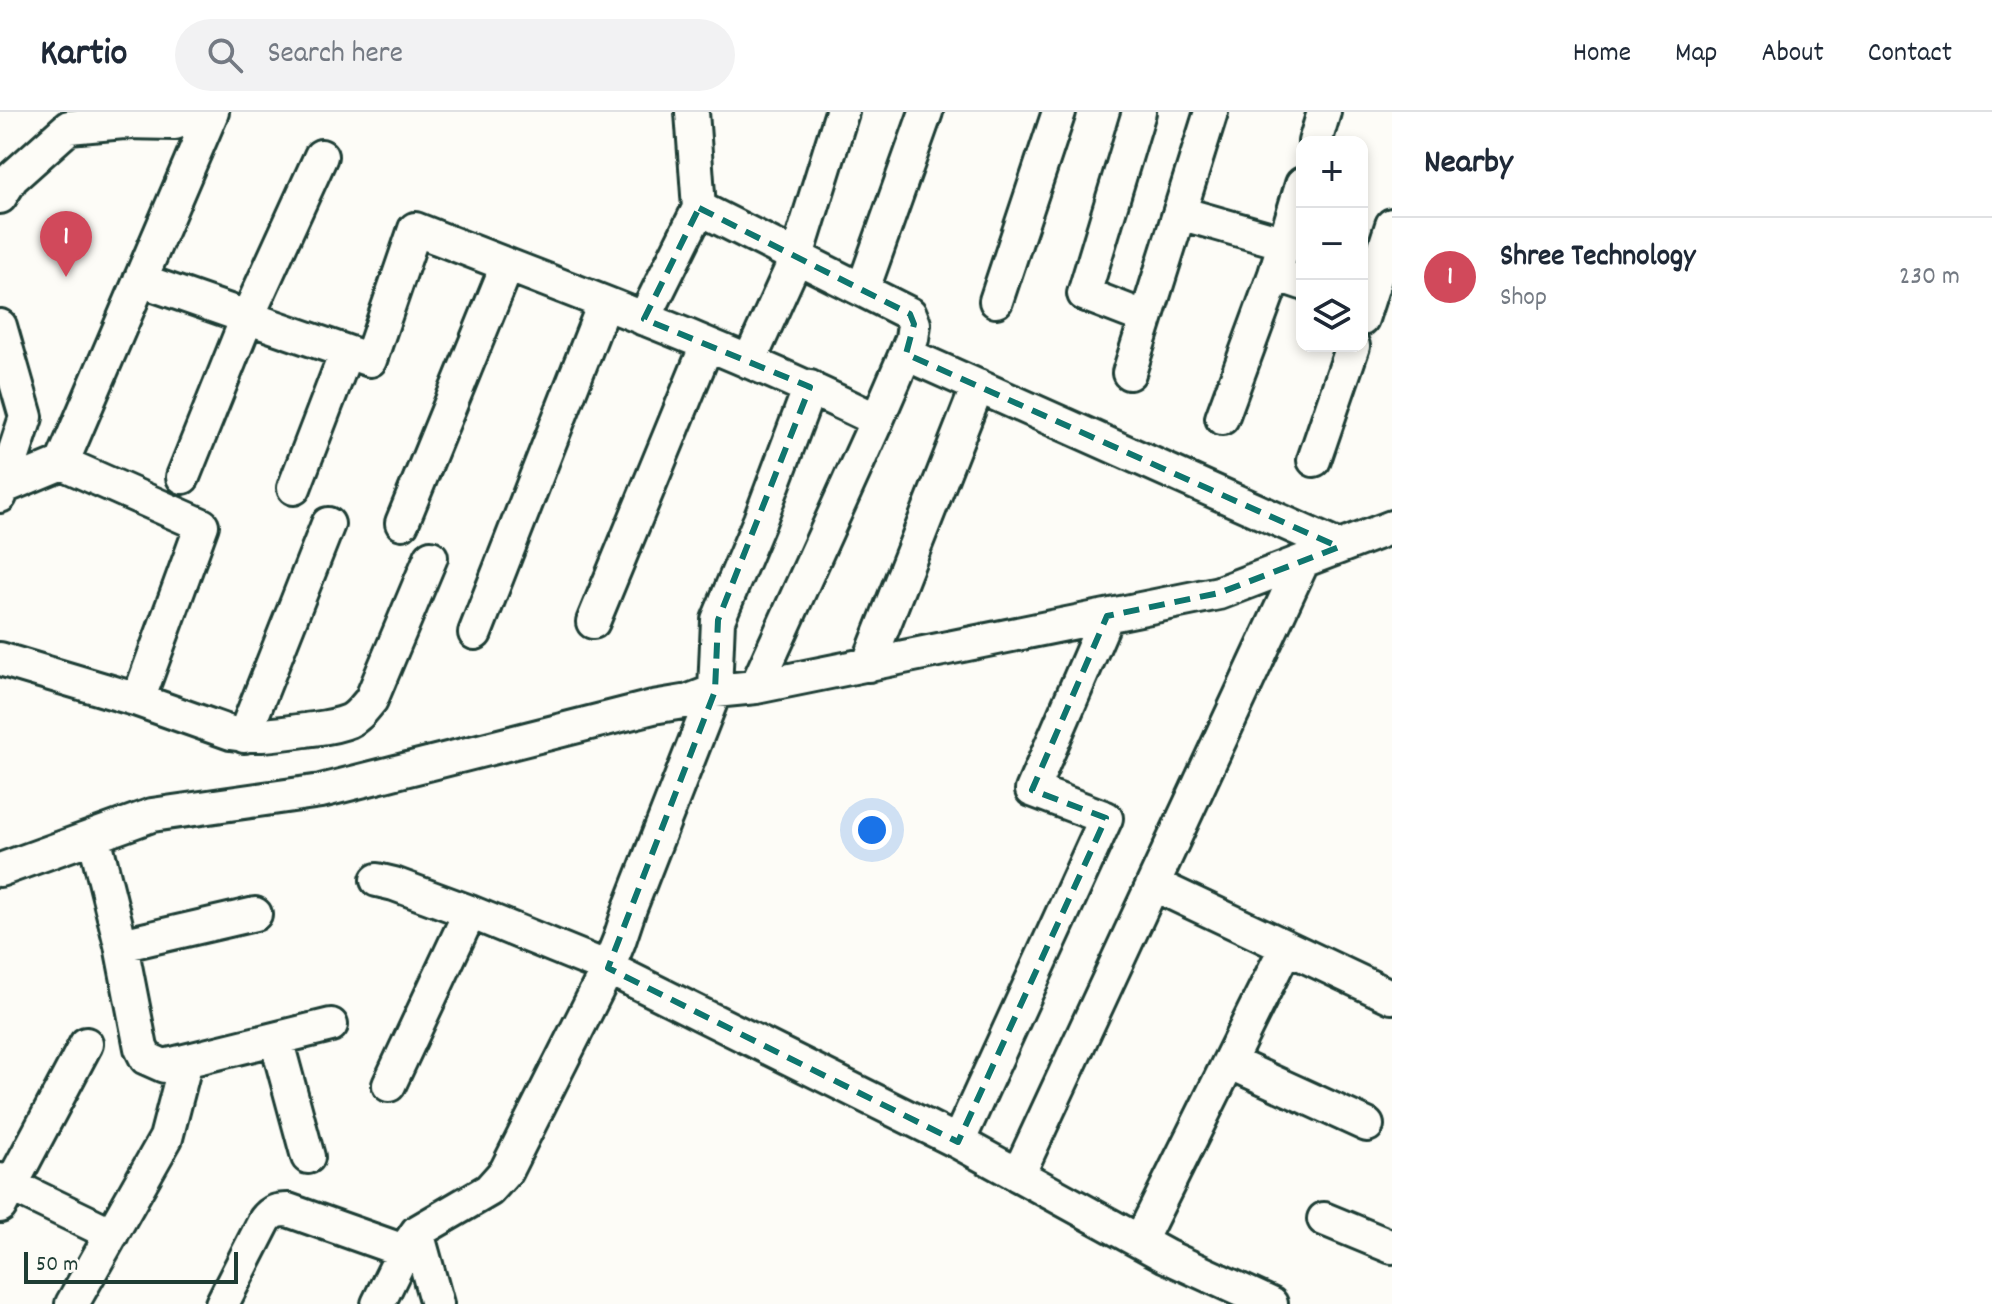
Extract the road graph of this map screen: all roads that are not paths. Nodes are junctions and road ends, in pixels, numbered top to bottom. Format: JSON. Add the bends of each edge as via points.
{"nodes":[{"id":1,"x":199,"y":112,"type":"edge"},
{"id":2,"x":212,"y":112,"type":"edge"},
{"id":3,"x":692,"y":112,"type":"edge"},
{"id":4,"x":842,"y":112,"type":"edge"},
{"id":5,"x":926,"y":112,"type":"edge"},
{"id":6,"x":1059,"y":112,"type":"edge"},
{"id":7,"x":1139,"y":112,"type":"edge"},
{"id":8,"x":1211,"y":112,"type":"edge"},
{"id":9,"x":1324,"y":112,"type":"edge"},
{"id":10,"x":124,"y":117,"type":"edge"},
{"id":11,"x":1317,"y":136,"type":"edge"},
{"id":12,"x":321,"y":156,"type":"dead end"},
{"id":13,"x":0,"y":197,"type":"edge"},
{"id":14,"x":1296,"y":205,"type":"edge"},
{"id":15,"x":699,"y":208,"type":"junction"},
{"id":16,"x":1180,"y":213,"type":"junction"},
{"id":17,"x":1392,"y":225,"type":"edge"},
{"id":18,"x":1285,"y":243,"type":"junction"},
{"id":19,"x":797,"y":256,"type":"junction"},
{"id":20,"x":507,"y":266,"type":"junction"},
{"id":21,"x":1288,"y":278,"type":"edge"},
{"id":22,"x":140,"y":280,"type":"junction"},
{"id":23,"x":863,"y":289,"type":"junction"},
{"id":24,"x":996,"y":301,"type":"dead end"},
{"id":25,"x":604,"y":304,"type":"junction"},
{"id":26,"x":1371,"y":311,"type":"edge"},
{"id":27,"x":247,"y":318,"type":"junction"},
{"id":28,"x":1146,"y":318,"type":"junction"},
{"id":29,"x":644,"y":319,"type":"junction"},
{"id":30,"x":0,"y":326,"type":"edge"},
{"id":31,"x":707,"y":345,"type":"junction"},
{"id":32,"x":1351,"y":352,"type":"edge"},
{"id":33,"x":346,"y":353,"type":"junction"},
{"id":34,"x":906,"y":354,"type":"junction"},
{"id":35,"x":749,"y":362,"type":"junction"},
{"id":36,"x":6,"y":372,"type":"edge"},
{"id":37,"x":1129,"y":373,"type":"dead end"},
{"id":38,"x":978,"y":386,"type":"junction"},
{"id":39,"x":810,"y":387,"type":"junction"},
{"id":40,"x":1222,"y":418,"type":"dead end"},
{"id":41,"x":877,"y":420,"type":"junction"},
{"id":42,"x":1314,"y":460,"type":"dead end"},
{"id":43,"x":62,"y":463,"type":"junction"},
{"id":44,"x":183,"y":477,"type":"dead end"},
{"id":45,"x":294,"y":488,"type":"dead end"},
{"id":46,"x":2,"y":491,"type":"edge"},
{"id":47,"x":402,"y":523,"type":"dead end"},
{"id":48,"x":328,"y":524,"type":"dead end"},
{"id":49,"x":1392,"y":527,"type":"edge"},
{"id":50,"x":1339,"y":547,"type":"junction"},
{"id":51,"x":431,"y":557,"type":"dead end"},
{"id":52,"x":1303,"y":561,"type":"junction"},
{"id":53,"x":1107,"y":616,"type":"junction"},
{"id":54,"x":593,"y":622,"type":"dead end"},
{"id":55,"x":475,"y":633,"type":"dead end"},
{"id":56,"x":0,"y":659,"type":"edge"},
{"id":57,"x":868,"y":665,"type":"junction"},
{"id":58,"x":756,"y":687,"type":"junction"},
{"id":59,"x":715,"y":691,"type":"junction"},
{"id":60,"x":138,"y":700,"type":"junction"},
{"id":61,"x":244,"y":736,"type":"junction"},
{"id":62,"x":94,"y":836,"type":"junction"},
{"id":63,"x":0,"y":870,"type":"edge"},
{"id":64,"x":377,"y":880,"type":"dead end"},
{"id":65,"x":1153,"y":884,"type":"junction"},
{"id":66,"x":470,"y":912,"type":"junction"},
{"id":67,"x":255,"y":914,"type":"dead end"},
{"id":68,"x":121,"y":945,"type":"junction"},
{"id":69,"x":1286,"y":947,"type":"junction"},
{"id":70,"x":608,"y":968,"type":"junction"},
{"id":71,"x":1392,"y":997,"type":"edge"},
{"id":72,"x":331,"y":1025,"type":"dead end"},
{"id":73,"x":276,"y":1039,"type":"junction"},
{"id":74,"x":86,"y":1044,"type":"dead end"},
{"id":75,"x":186,"y":1061,"type":"junction"},
{"id":76,"x":1229,"y":1062,"type":"junction"},
{"id":77,"x":389,"y":1085,"type":"dead end"},
{"id":78,"x":1367,"y":1125,"type":"dead end"},
{"id":79,"x":958,"y":1142,"type":"junction"},
{"id":80,"x":308,"y":1157,"type":"dead end"},
{"id":81,"x":1018,"y":1175,"type":"junction"},
{"id":82,"x":4,"y":1190,"type":"edge"},
{"id":83,"x":1324,"y":1219,"type":"dead end"},
{"id":84,"x":112,"y":1234,"type":"junction"},
{"id":85,"x":410,"y":1241,"type":"junction"},
{"id":86,"x":1140,"y":1241,"type":"junction"},
{"id":87,"x":1392,"y":1247,"type":"edge"},
{"id":88,"x":72,"y":1304,"type":"edge"},
{"id":89,"x":222,"y":1304,"type":"edge"},
{"id":90,"x":378,"y":1304,"type":"edge"},
{"id":91,"x":437,"y":1304,"type":"edge"},
{"id":92,"x":1271,"y":1304,"type":"edge"}],
"edges":[{"from":1,"to":10,"type":"street","via":[[175,123]]},
{"from":2,"to":22,"type":"street"},
{"from":3,"to":15,"type":"street"},
{"from":4,"to":19,"type":"street"},
{"from":5,"to":23,"type":"street"},
{"from":6,"to":24,"type":"street"},
{"from":7,"to":28,"type":"street","via":[[1084,294]]},
{"from":8,"to":16,"type":"street"},
{"from":9,"to":11,"type":"street"},
{"from":10,"to":13,"type":"street","via":[[69,127],[12,178]]},
{"from":12,"to":27,"type":"street"},
{"from":14,"to":18,"type":"street"},
{"from":15,"to":19,"type":"street"},
{"from":15,"to":29,"type":"street"},
{"from":16,"to":18,"type":"street"},
{"from":16,"to":28,"type":"street"},
{"from":17,"to":26,"type":"street"},
{"from":18,"to":21,"type":"street"},
{"from":19,"to":23,"type":"street"},
{"from":19,"to":35,"type":"street"},
{"from":20,"to":25,"type":"street"},
{"from":20,"to":33,"type":"street","via":[[415,229],[370,360]]},
{"from":20,"to":47,"type":"street"},
{"from":21,"to":40,"type":"street"},
{"from":22,"to":27,"type":"street"},
{"from":22,"to":43,"type":"street"},
{"from":23,"to":34,"type":"street","via":[[910,314],[914,324]]},
{"from":25,"to":29,"type":"street"},
{"from":25,"to":55,"type":"street"},
{"from":27,"to":33,"type":"street"},
{"from":27,"to":44,"type":"street"},
{"from":28,"to":37,"type":"street"},
{"from":29,"to":31,"type":"street"},
{"from":30,"to":36,"type":"street"},
{"from":31,"to":35,"type":"street"},
{"from":31,"to":54,"type":"street"},
{"from":32,"to":42,"type":"street"},
{"from":33,"to":45,"type":"street"},
{"from":34,"to":38,"type":"street"},
{"from":34,"to":41,"type":"street"},
{"from":35,"to":39,"type":"street"},
{"from":36,"to":46,"type":"street","via":[[26,417]]},
{"from":38,"to":50,"type":"street"},
{"from":38,"to":57,"type":"street"},
{"from":39,"to":41,"type":"street"},
{"from":39,"to":59,"type":"street","via":[[718,620]]},
{"from":41,"to":58,"type":"street"},
{"from":43,"to":46,"type":"street"},
{"from":43,"to":60,"type":"street","via":[[202,525]]},
{"from":48,"to":61,"type":"street"},
{"from":49,"to":50,"type":"street"},
{"from":50,"to":52,"type":"street"},
{"from":51,"to":61,"type":"street","via":[[371,700],[361,712],[336,725]]},
{"from":52,"to":53,"type":"street","via":[[1219,593]]},
{"from":52,"to":65,"type":"street"},
{"from":53,"to":57,"type":"street"},
{"from":53,"to":79,"type":"street","via":[[1032,790],[1106,818]]},
{"from":56,"to":60,"type":"street"},
{"from":57,"to":58,"type":"street"},
{"from":58,"to":59,"type":"street"},
{"from":59,"to":62,"type":"street","via":[[321,791],[152,815]]},
{"from":59,"to":70,"type":"street"},
{"from":60,"to":61,"type":"street"},
{"from":62,"to":63,"type":"street"},
{"from":62,"to":68,"type":"street"},
{"from":64,"to":66,"type":"street"},
{"from":65,"to":69,"type":"street"},
{"from":65,"to":81,"type":"street"},
{"from":66,"to":70,"type":"street"},
{"from":66,"to":77,"type":"street"},
{"from":67,"to":68,"type":"street"},
{"from":68,"to":75,"type":"street","via":[[146,1058],[164,1066]]},
{"from":69,"to":71,"type":"street"},
{"from":69,"to":76,"type":"street"},
{"from":70,"to":79,"type":"street"},
{"from":70,"to":85,"type":"street","via":[[506,1171],[489,1190]]},
{"from":72,"to":73,"type":"street"},
{"from":73,"to":75,"type":"street"},
{"from":73,"to":80,"type":"street"},
{"from":74,"to":82,"type":"street"},
{"from":75,"to":84,"type":"street","via":[[166,1138]]},
{"from":76,"to":78,"type":"street"},
{"from":76,"to":86,"type":"street"},
{"from":79,"to":81,"type":"street"},
{"from":81,"to":86,"type":"street"},
{"from":82,"to":84,"type":"street"},
{"from":83,"to":87,"type":"street"},
{"from":84,"to":88,"type":"street"},
{"from":85,"to":89,"type":"street","via":[[278,1210],[265,1220]]},
{"from":85,"to":90,"type":"street"},
{"from":85,"to":91,"type":"street"},
{"from":86,"to":92,"type":"street"}]}
